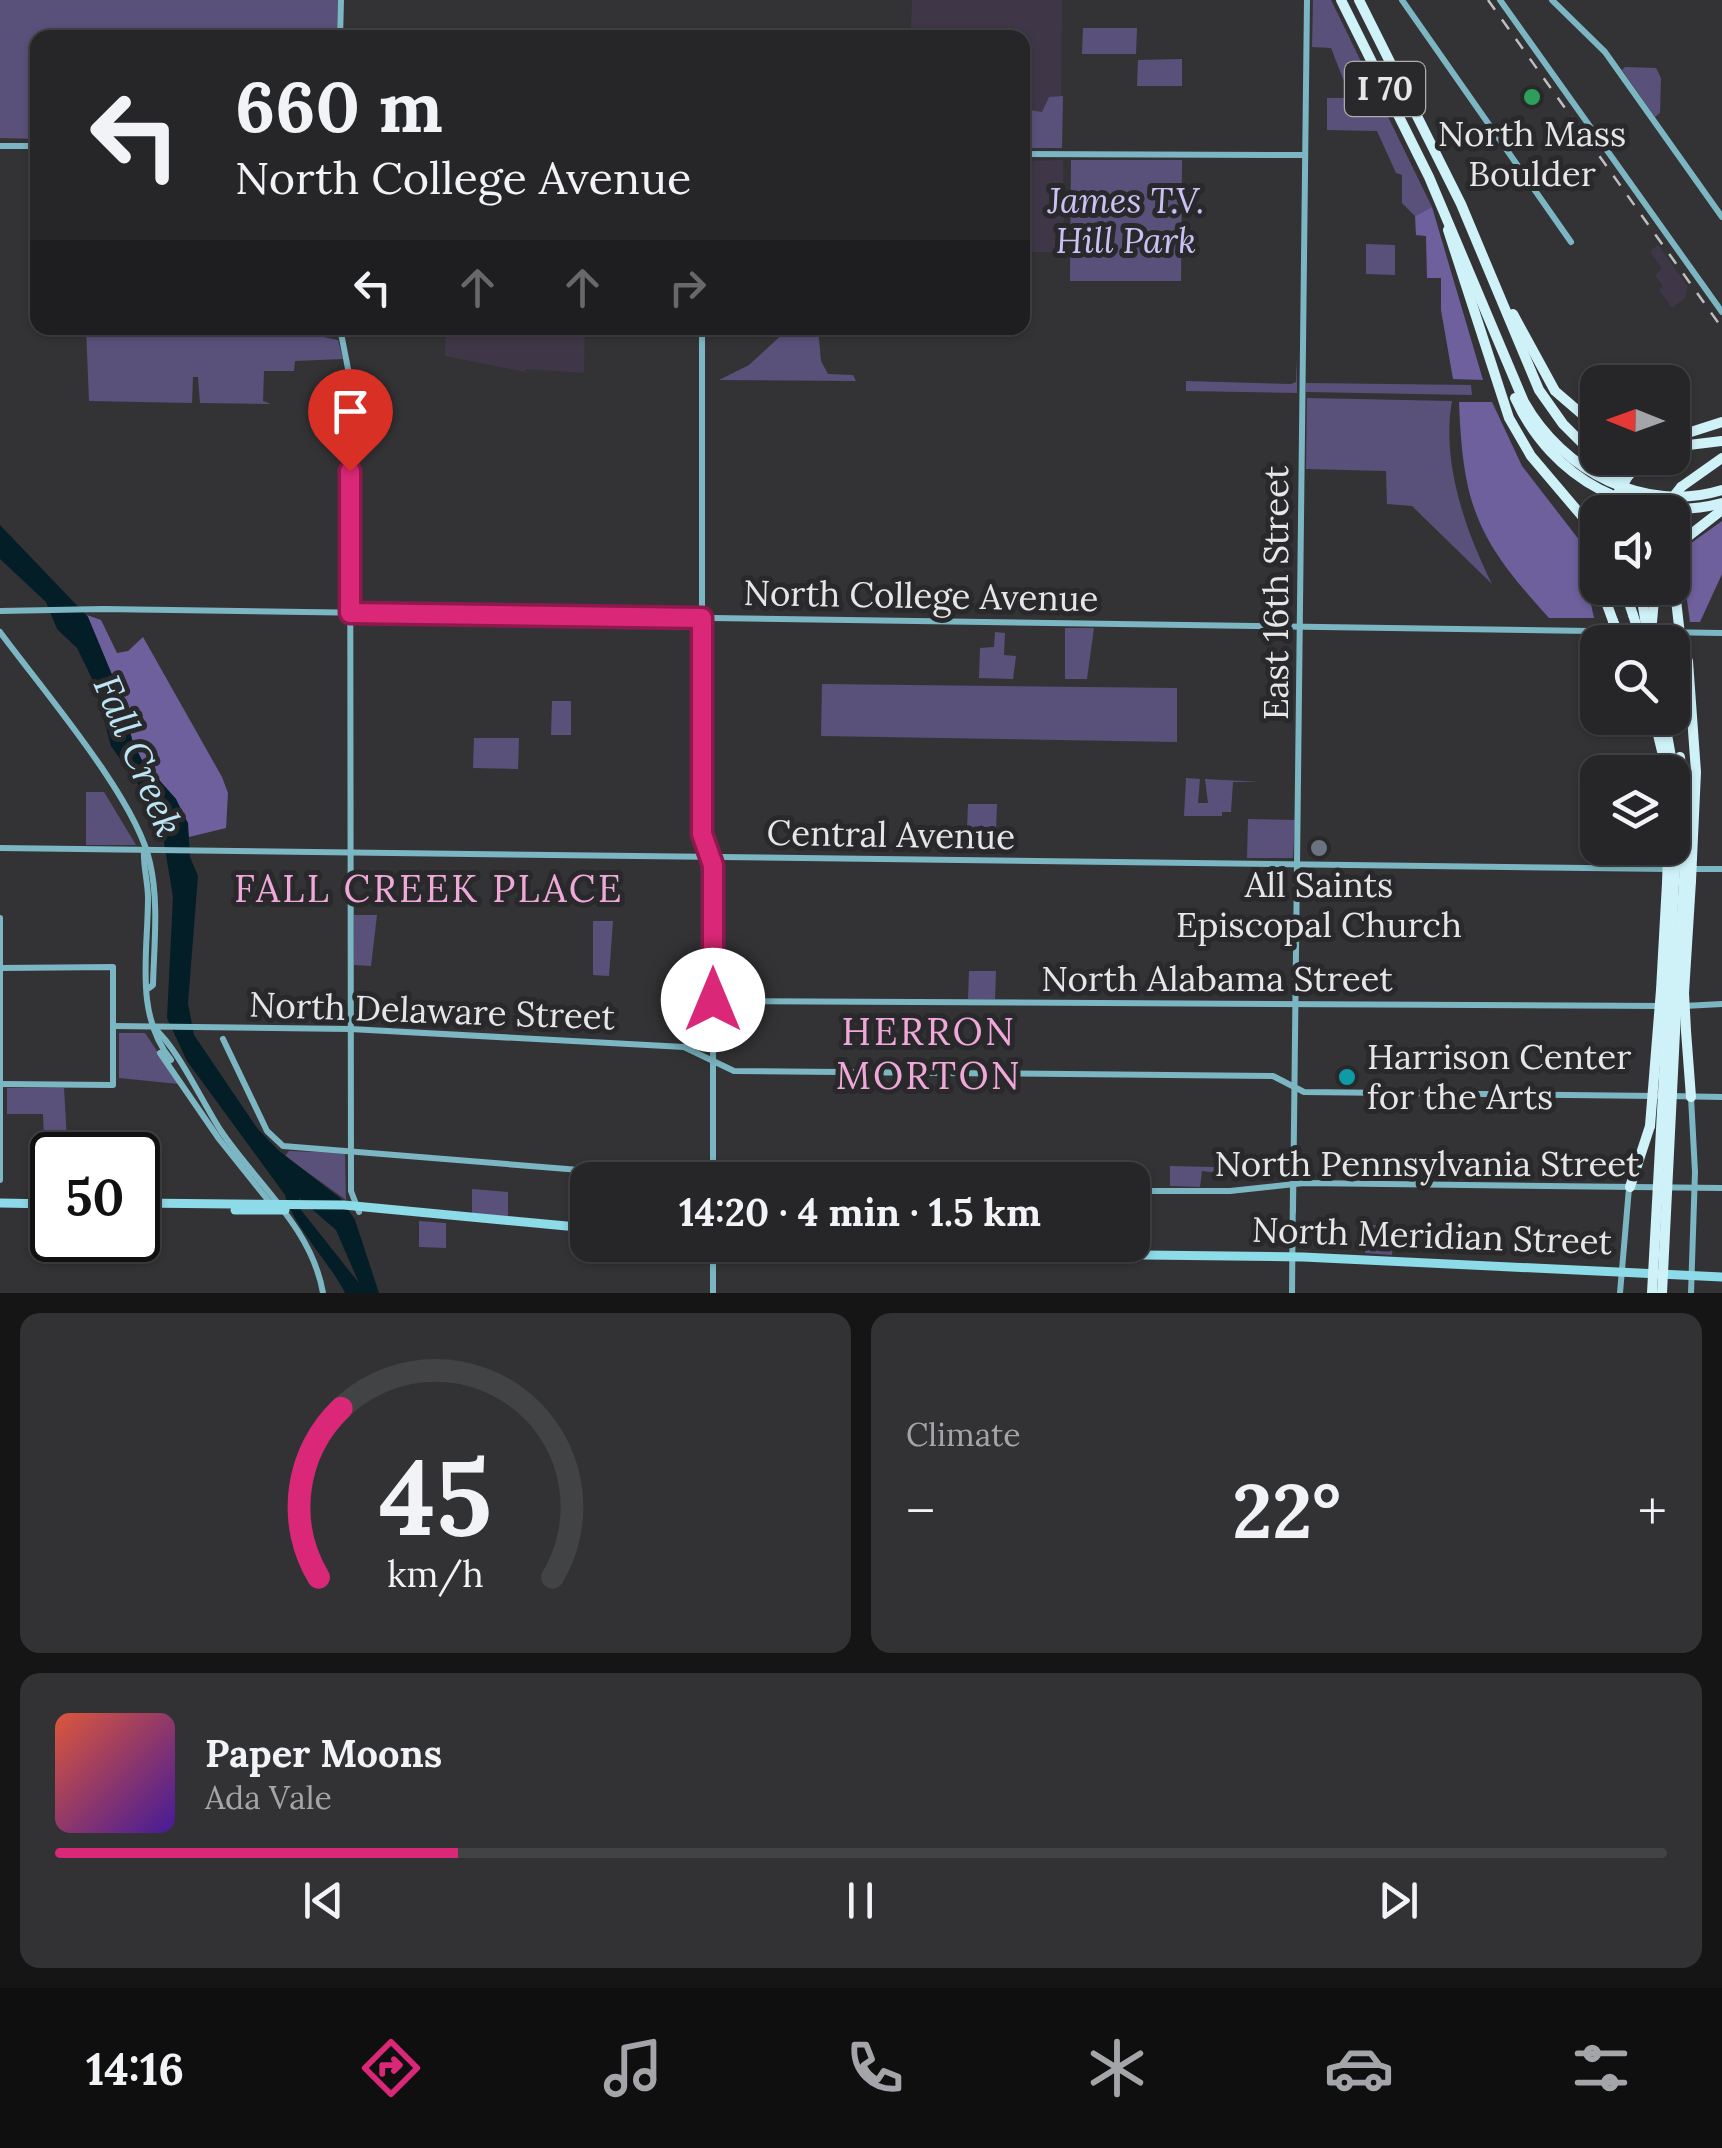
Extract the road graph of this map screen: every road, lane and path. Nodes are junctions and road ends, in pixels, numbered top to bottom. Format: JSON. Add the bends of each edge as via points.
{"nodes":[{"id":1,"x":341,"y":0,"type":"edge"},
{"id":2,"x":1307,"y":0,"type":"edge"},
{"id":3,"x":1341,"y":0,"type":"edge"},
{"id":4,"x":1360,"y":0,"type":"edge"},
{"id":5,"x":1402,"y":0,"type":"edge"},
{"id":6,"x":1500,"y":0,"type":"edge"},
{"id":7,"x":1510,"y":0,"type":"edge"},
{"id":8,"x":1552,"y":0,"type":"edge"},
{"id":9,"x":1562,"y":0,"type":"edge"},
{"id":10,"x":1508,"y":12,"type":"junction"},
{"id":11,"x":1566,"y":12,"type":"junction"},
{"id":12,"x":340,"y":30,"type":"edge"},
{"id":13,"x":0,"y":146,"type":"edge"},
{"id":14,"x":30,"y":146,"type":"edge"},
{"id":15,"x":1030,"y":154,"type":"edge"},
{"id":16,"x":1305,"y":155,"type":"junction"},
{"id":17,"x":1429,"y":177,"type":"junction"},
{"id":18,"x":1722,"y":218,"type":"edge"},
{"id":19,"x":1571,"y":242,"type":"dead end"},
{"id":20,"x":1496,"y":282,"type":"junction"},
{"id":21,"x":1722,"y":312,"type":"edge"},
{"id":22,"x":341,"y":335,"type":"edge"},
{"id":23,"x":702,"y":335,"type":"edge"},
{"id":24,"x":1521,"y":402,"type":"junction"},
{"id":25,"x":1580,"y":414,"type":"edge"},
{"id":26,"x":1722,"y":422,"type":"edge"},
{"id":27,"x":1690,"y":436,"type":"edge"},
{"id":28,"x":1722,"y":441,"type":"edge"},
{"id":29,"x":1690,"y":443,"type":"edge"},
{"id":30,"x":1722,"y":458,"type":"edge"},
{"id":31,"x":1722,"y":490,"type":"edge"},
{"id":32,"x":1631,"y":495,"type":"edge"},
{"id":33,"x":1675,"y":495,"type":"edge"},
{"id":34,"x":1722,"y":502,"type":"edge"},
{"id":35,"x":1722,"y":510,"type":"edge"},
{"id":36,"x":1580,"y":514,"type":"edge"},
{"id":37,"x":1690,"y":535,"type":"edge"},
{"id":38,"x":1635,"y":605,"type":"edge"},
{"id":39,"x":1642,"y":605,"type":"edge"},
{"id":40,"x":1649,"y":605,"type":"edge"},
{"id":41,"x":0,"y":612,"type":"edge"},
{"id":42,"x":350,"y":613,"type":"junction"},
{"id":43,"x":702,"y":618,"type":"junction"},
{"id":44,"x":1644,"y":619,"type":"junction"},
{"id":45,"x":1643,"y":625,"type":"edge"},
{"id":46,"x":1646,"y":625,"type":"edge"},
{"id":47,"x":1301,"y":628,"type":"junction"},
{"id":48,"x":0,"y":632,"type":"edge"},
{"id":49,"x":1722,"y":633,"type":"edge"},
{"id":50,"x":1690,"y":705,"type":"edge"},
{"id":51,"x":1690,"y":799,"type":"edge"},
{"id":52,"x":0,"y":848,"type":"edge"},
{"id":53,"x":144,"y":849,"type":"junction"},
{"id":54,"x":350,"y":853,"type":"junction"},
{"id":55,"x":710,"y":857,"type":"junction"},
{"id":56,"x":1299,"y":865,"type":"junction"},
{"id":57,"x":1678,"y":865,"type":"edge"},
{"id":58,"x":1678,"y":865,"type":"edge"},
{"id":59,"x":1722,"y":869,"type":"edge"},
{"id":60,"x":1679,"y":882,"type":"junction"},
{"id":61,"x":0,"y":918,"type":"edge"},
{"id":62,"x":1,"y":968,"type":"edge"},
{"id":63,"x":1673,"y":990,"type":"junction"},
{"id":64,"x":713,"y":1000,"type":"junction"},
{"id":65,"x":1296,"y":1002,"type":"junction"},
{"id":66,"x":1722,"y":1004,"type":"edge"},
{"id":67,"x":113,"y":1026,"type":"junction"},
{"id":68,"x":152,"y":1026,"type":"junction"},
{"id":69,"x":230,"y":1027,"type":"junction"},
{"id":70,"x":208,"y":1028,"type":"junction"},
{"id":71,"x":350,"y":1029,"type":"junction"},
{"id":72,"x":223,"y":1040,"type":"junction"},
{"id":73,"x":713,"y":1060,"type":"junction"},
{"id":74,"x":734,"y":1070,"type":"junction"},
{"id":75,"x":713,"y":1074,"type":"junction"},
{"id":76,"x":1,"y":1084,"type":"edge"},
{"id":77,"x":1294,"y":1088,"type":"junction"},
{"id":78,"x":1690,"y":1097,"type":"junction"},
{"id":79,"x":1722,"y":1097,"type":"edge"},
{"id":80,"x":350,"y":1148,"type":"junction"},
{"id":81,"x":713,"y":1162,"type":"edge"},
{"id":82,"x":570,"y":1168,"type":"edge"},
{"id":83,"x":0,"y":1180,"type":"edge"},
{"id":84,"x":1293,"y":1186,"type":"junction"},
{"id":85,"x":1630,"y":1187,"type":"junction"},
{"id":86,"x":1694,"y":1188,"type":"junction"},
{"id":87,"x":1722,"y":1188,"type":"edge"},
{"id":88,"x":1150,"y":1190,"type":"edge"},
{"id":89,"x":0,"y":1205,"type":"edge"},
{"id":90,"x":30,"y":1206,"type":"edge"},
{"id":91,"x":160,"y":1206,"type":"edge"},
{"id":92,"x":281,"y":1207,"type":"junction"},
{"id":93,"x":351,"y":1209,"type":"junction"},
{"id":94,"x":570,"y":1228,"type":"edge"},
{"id":95,"x":1150,"y":1255,"type":"edge"},
{"id":96,"x":1293,"y":1256,"type":"junction"},
{"id":97,"x":712,"y":1262,"type":"edge"},
{"id":98,"x":1622,"y":1271,"type":"junction"},
{"id":99,"x":1691,"y":1275,"type":"junction"},
{"id":100,"x":1722,"y":1277,"type":"edge"},
{"id":101,"x":323,"y":1293,"type":"edge"},
{"id":102,"x":712,"y":1293,"type":"edge"},
{"id":103,"x":1292,"y":1293,"type":"edge"},
{"id":104,"x":1620,"y":1293,"type":"edge"},
{"id":105,"x":1652,"y":1293,"type":"edge"},
{"id":106,"x":1662,"y":1293,"type":"edge"},
{"id":107,"x":1690,"y":1293,"type":"edge"}],
"edges":[{"from":1,"to":12,"type":"main road"},
{"from":2,"to":16,"type":"main road","name":"East 16th Street"},
{"from":3,"to":17,"type":"highway","number":"I 70"},
{"from":4,"to":20,"type":"highway","number":"I 70"},
{"from":5,"to":19,"type":"main road"},
{"from":6,"to":10,"type":"main road"},
{"from":7,"to":10,"type":"main road"},
{"from":8,"to":11,"type":"main road"},
{"from":9,"to":11,"type":"main road"},
{"from":10,"to":21,"type":"main road"},
{"from":11,"to":18,"type":"main road","via":[[1605,52]]},
{"from":13,"to":14,"type":"main road"},
{"from":15,"to":16,"type":"main road"},
{"from":16,"to":47,"type":"main road","name":"East 16th Street"},
{"from":17,"to":24,"type":"highway","number":"I 70"},
{"from":17,"to":36,"type":"highway","via":[[1501,402],[1531,456]]},
{"from":20,"to":25,"type":"highway","number":"I 70","via":[[1547,378]]},
{"from":20,"to":32,"type":"highway","bridge":true,"via":[[1546,402]]},
{"from":22,"to":42,"type":"main road","via":[[350,379]]},
{"from":23,"to":43,"type":"main road"},
{"from":24,"to":31,"type":"highway","via":[[1560,449],[1611,483],[1665,495]]},
{"from":24,"to":34,"type":"highway","via":[[1554,458],[1604,492],[1662,508]]},
{"from":26,"to":27,"type":"highway"},
{"from":28,"to":29,"type":"highway"},
{"from":30,"to":33,"type":"highway","bridge":true},
{"from":35,"to":37,"type":"highway"},
{"from":38,"to":44,"type":"highway"},
{"from":39,"to":44,"type":"highway"},
{"from":40,"to":44,"type":"highway"},
{"from":41,"to":42,"type":"main road","name":"North College Avenue"},
{"from":42,"to":43,"type":"main road","name":"North College Avenue"},
{"from":42,"to":54,"type":"main road"},
{"from":43,"to":47,"type":"main road","name":"North College Avenue"},
{"from":43,"to":55,"type":"main road","via":[[702,834]]},
{"from":44,"to":45,"type":"highway","bridge":true},
{"from":44,"to":46,"type":"highway","bridge":true},
{"from":47,"to":49,"type":"main road","name":"North College Avenue"},
{"from":47,"to":56,"type":"main road","name":"East 16th Street"},
{"from":48,"to":53,"type":"main road","via":[[122,800]]},
{"from":50,"to":51,"type":"highway","via":[[1696,772]]},
{"from":52,"to":53,"type":"main road","name":"Central Avenue"},
{"from":53,"to":54,"type":"main road","name":"Central Avenue"},
{"from":53,"to":68,"type":"main road","via":[[145,985]]},
{"from":54,"to":55,"type":"main road","name":"Central Avenue"},
{"from":54,"to":71,"type":"main road"},
{"from":55,"to":56,"type":"main road","name":"Central Avenue"},
{"from":55,"to":64,"type":"main road"},
{"from":56,"to":59,"type":"main road","name":"Central Avenue"},
{"from":56,"to":65,"type":"main road","name":"East 16th Street"},
{"from":57,"to":60,"type":"highway","bridge":true},
{"from":58,"to":60,"type":"highway","bridge":true},
{"from":60,"to":63,"type":"highway"},
{"from":60,"to":63,"type":"highway"},
{"from":61,"to":62,"type":"main road"},
{"from":62,"to":67,"type":"main road","via":[[113,967]]},
{"from":62,"to":76,"type":"main road"},
{"from":63,"to":78,"type":"highway","bridge":true,"via":[[1686,1031]]},
{"from":63,"to":85,"type":"highway","bridge":true,"via":[[1650,1126]]},
{"from":63,"to":105,"type":"highway","bridge":true},
{"from":63,"to":106,"type":"highway","bridge":true},
{"from":64,"to":65,"type":"main road","name":"North Alabama Street"},
{"from":64,"to":73,"type":"main road"},
{"from":65,"to":66,"type":"main road","name":"North Alabama Street"},
{"from":65,"to":77,"type":"main road","name":"East 16th Street"},
{"from":67,"to":68,"type":"main road","name":"North Delaware Street"},
{"from":67,"to":76,"type":"main road","via":[[113,1084]]},
{"from":68,"to":70,"type":"main road","name":"North Delaware Street"},
{"from":68,"to":92,"type":"main road"},
{"from":68,"to":92,"type":"main road","via":[[159,1051],[219,1140]]},
{"from":69,"to":70,"type":"main road","name":"North Delaware Street"},
{"from":69,"to":71,"type":"main road","name":"North Delaware Street"},
{"from":69,"to":72,"type":"main road"},
{"from":70,"to":72,"type":"main road","name":"North Delaware Street"},
{"from":71,"to":73,"type":"main road","name":"North Delaware Street","via":[[684,1047]]},
{"from":71,"to":80,"type":"main road"},
{"from":72,"to":80,"type":"main road","via":[[242,1086],[280,1144]]},
{"from":73,"to":74,"type":"main road","name":"North Delaware Street"},
{"from":73,"to":75,"type":"main road"},
{"from":74,"to":75,"type":"main road"},
{"from":74,"to":77,"type":"main road","name":"North Delaware Street","via":[[1273,1076]]},
{"from":75,"to":81,"type":"main road"},
{"from":76,"to":83,"type":"main road"},
{"from":77,"to":78,"type":"main road","name":"North Delaware Street"},
{"from":77,"to":84,"type":"main road","name":"East 16th Street"},
{"from":78,"to":79,"type":"main road","name":"North Delaware Street"},
{"from":78,"to":86,"type":"main road"},
{"from":80,"to":82,"type":"main road"},
{"from":80,"to":93,"type":"main road"},
{"from":84,"to":85,"type":"main road","name":"North Pennsylvania Street"},
{"from":84,"to":88,"type":"main road","name":"North Pennsylvania Street"},
{"from":84,"to":96,"type":"main road","name":"East 16th Street"},
{"from":85,"to":86,"type":"main road","name":"North Pennsylvania Street"},
{"from":85,"to":98,"type":"main road"},
{"from":86,"to":87,"type":"main road","name":"North Pennsylvania Street"},
{"from":86,"to":99,"type":"main road"},
{"from":89,"to":90,"type":"main road"},
{"from":91,"to":92,"type":"main road"},
{"from":92,"to":93,"type":"main road"},
{"from":92,"to":101,"type":"main road","via":[[311,1255]]},
{"from":93,"to":94,"type":"main road"},
{"from":95,"to":96,"type":"main road","name":"North Meridian Street"},
{"from":96,"to":98,"type":"main road","name":"North Meridian Street"},
{"from":96,"to":103,"type":"main road","name":"East 16th Street"},
{"from":97,"to":102,"type":"main road"},
{"from":98,"to":99,"type":"main road","name":"North Meridian Street"},
{"from":98,"to":104,"type":"main road"},
{"from":99,"to":100,"type":"main road","name":"North Meridian Street"},
{"from":99,"to":107,"type":"main road"}]}
